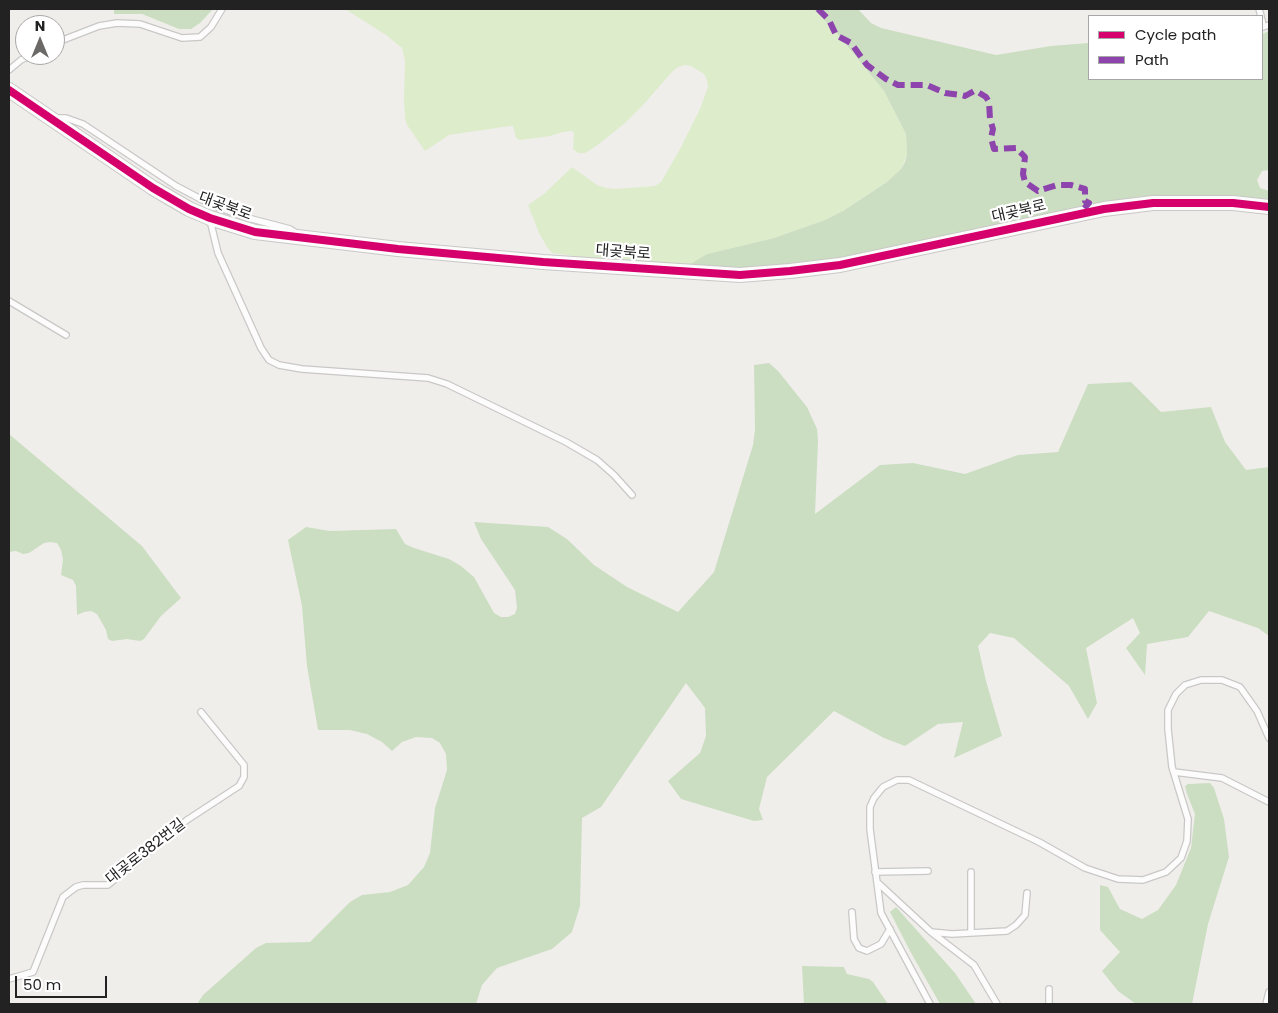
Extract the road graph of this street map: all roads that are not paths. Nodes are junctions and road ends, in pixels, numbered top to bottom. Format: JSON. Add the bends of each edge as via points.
{"nodes":[{"id":1,"x":222,"y":9,"type":"edge"},
{"id":2,"x":65,"y":39,"type":"edge"},
{"id":3,"x":9,"y":90,"type":"edge"},
{"id":4,"x":51,"y":118,"type":"junction"},
{"id":5,"x":1269,"y":207,"type":"edge"},
{"id":6,"x":210,"y":218,"type":"junction"},
{"id":7,"x":304,"y":238,"type":"junction"},
{"id":8,"x":9,"y":301,"type":"edge"},
{"id":9,"x":66,"y":335,"type":"dead end"},
{"id":10,"x":632,"y":495,"type":"dead end"},
{"id":11,"x":201,"y":712,"type":"dead end"},
{"id":12,"x":1269,"y":738,"type":"edge"},
{"id":13,"x":1174,"y":772,"type":"junction"},
{"id":14,"x":1269,"y":802,"type":"edge"},
{"id":15,"x":928,"y":870,"type":"dead end"},
{"id":16,"x":875,"y":872,"type":"junction"},
{"id":17,"x":971,"y":872,"type":"dead end"},
{"id":18,"x":877,"y":882,"type":"junction"},
{"id":19,"x":1027,"y":894,"type":"dead end"},
{"id":20,"x":852,"y":912,"type":"dead end"},
{"id":21,"x":890,"y":929,"type":"junction"},
{"id":22,"x":931,"y":932,"type":"junction"},
{"id":23,"x":971,"y":933,"type":"junction"},
{"id":24,"x":9,"y":979,"type":"edge"},
{"id":25,"x":1050,"y":989,"type":"dead end"},
{"id":26,"x":1269,"y":992,"type":"edge"},
{"id":27,"x":930,"y":1004,"type":"edge"},
{"id":28,"x":998,"y":1004,"type":"edge"},
{"id":29,"x":1049,"y":1004,"type":"edge"},
{"id":30,"x":1266,"y":1004,"type":"edge"}],
"edges":[{"from":1,"to":2,"type":"lane","via":[[200,37],[182,38],[140,24],[117,23]]},
{"from":3,"to":4,"type":"street","name":"대곶북로"},
{"from":4,"to":6,"type":"street","name":"대곶북로","via":[[153,188]]},
{"from":4,"to":7,"type":"lane","via":[[66,118],[83,124],[169,182],[212,205],[290,229]]},
{"from":5,"to":7,"type":"street","name":"대곶북로","via":[[1153,203],[1104,209],[840,265],[740,274],[543,262]]},
{"from":6,"to":7,"type":"street","name":"대곶북로","via":[[255,232]]},
{"from":6,"to":10,"type":"lane","name":"대곶북로","via":[[218,253],[269,360],[302,369],[428,378],[447,384],[597,460]]},
{"from":8,"to":9,"type":"lane"},
{"from":11,"to":24,"type":"lane","name":"대곶로382번길","via":[[244,765],[244,776],[239,786],[187,820],[108,885],[83,885],[63,897],[33,972]]},
{"from":12,"to":13,"type":"lane","via":[[1257,711],[1240,687],[1222,680],[1201,680],[1185,685],[1168,710]]},
{"from":13,"to":14,"type":"lane","via":[[1222,778]]},
{"from":13,"to":16,"type":"lane","via":[[1188,819],[1187,841],[1181,858],[1166,872],[1143,880],[1118,879],[1085,868],[1039,842],[909,780],[897,780],[883,787],[870,807]]},
{"from":15,"to":16,"type":"lane"},
{"from":16,"to":18,"type":"lane"},
{"from":17,"to":23,"type":"lane"},
{"from":18,"to":21,"type":"lane","via":[[882,913]]},
{"from":18,"to":22,"type":"lane"},
{"from":19,"to":23,"type":"lane","via":[[1025,915],[1016,926],[1007,931]]},
{"from":20,"to":21,"type":"lane","via":[[854,939],[859,948],[867,951],[881,944]]},
{"from":21,"to":27,"type":"lane"},
{"from":22,"to":23,"type":"lane"},
{"from":22,"to":28,"type":"lane","via":[[974,965]]},
{"from":25,"to":29,"type":"lane"},
{"from":26,"to":30,"type":"lane"}]}
